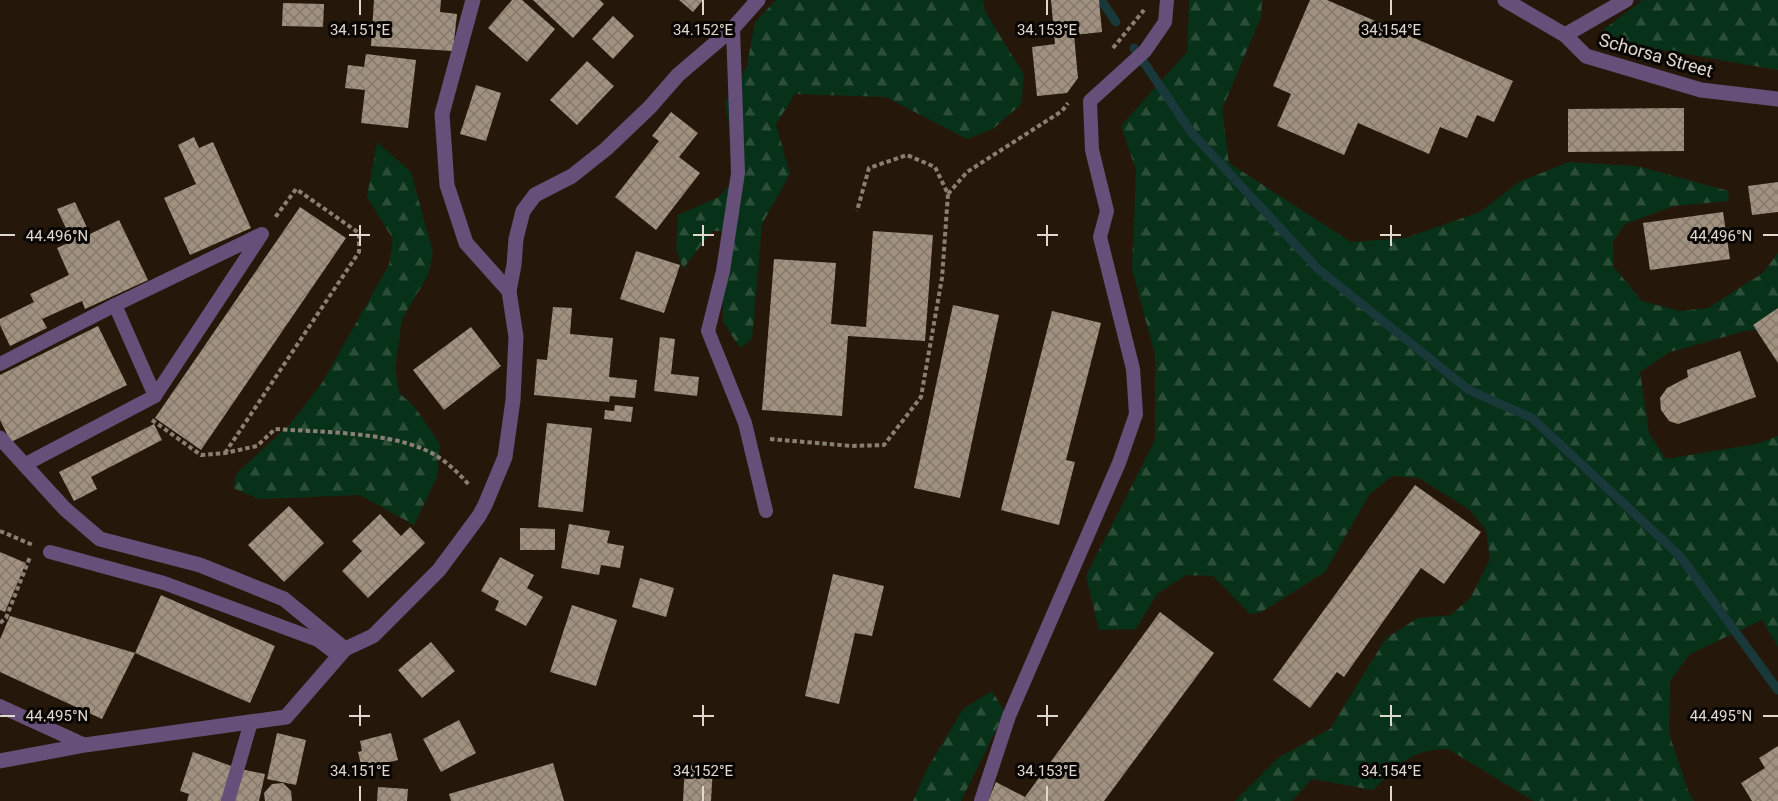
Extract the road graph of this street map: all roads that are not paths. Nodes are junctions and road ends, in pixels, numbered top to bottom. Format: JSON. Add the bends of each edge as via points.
{"nodes":[{"id":1,"x":473,"y":0,"type":"edge"},
{"id":2,"x":758,"y":0,"type":"edge"},
{"id":3,"x":1167,"y":0,"type":"edge"},
{"id":4,"x":1505,"y":0,"type":"edge"},
{"id":5,"x":1626,"y":0,"type":"edge"},
{"id":6,"x":733,"y":28,"type":"junction"},
{"id":7,"x":1565,"y":35,"type":"junction"},
{"id":8,"x":1778,"y":99,"type":"edge"},
{"id":9,"x":509,"y":291,"type":"junction"},
{"id":10,"x":115,"y":305,"type":"junction"},
{"id":11,"x":0,"y":364,"type":"edge"},
{"id":12,"x":154,"y":396,"type":"junction"},
{"id":13,"x":0,"y":438,"type":"edge"},
{"id":14,"x":24,"y":465,"type":"junction"},
{"id":15,"x":766,"y":511,"type":"dead end"},
{"id":16,"x":50,"y":552,"type":"dead end"},
{"id":17,"x":342,"y":652,"type":"junction"},
{"id":18,"x":0,"y":706,"type":"edge"},
{"id":19,"x":251,"y":722,"type":"junction"},
{"id":20,"x":85,"y":746,"type":"junction"},
{"id":21,"x":0,"y":761,"type":"edge"},
{"id":22,"x":228,"y":801,"type":"edge"},
{"id":23,"x":981,"y":801,"type":"edge"}],
"edges":[{"from":1,"to":9,"type":"street","via":[[442,114],[447,184],[466,243]]},
{"from":2,"to":6,"type":"street"},
{"from":3,"to":23,"type":"lane","via":[[1166,22],[1145,51],[1090,101],[1092,150],[1107,211],[1100,237],[1133,369],[1136,414],[1119,463],[1009,716]]},
{"from":4,"to":7,"type":"street","name":"Schorsa Street"},
{"from":5,"to":7,"type":"street"},
{"from":6,"to":9,"type":"street","via":[[678,75],[606,149],[572,176],[535,195],[523,211]]},
{"from":6,"to":15,"type":"lane","via":[[738,173],[723,271],[708,330],[745,423]]},
{"from":7,"to":8,"type":"street","name":"Schorsa Street","via":[[1586,56],[1701,90]]},
{"from":9,"to":17,"type":"street","via":[[516,337],[513,400],[506,457],[485,505],[440,570],[373,636]]},
{"from":10,"to":11,"type":"lane"},
{"from":10,"to":12,"type":"lane"},
{"from":10,"to":12,"type":"lane","via":[[262,234]]},
{"from":12,"to":14,"type":"lane"},
{"from":13,"to":14,"type":"street"},
{"from":14,"to":17,"type":"street","via":[[99,539],[200,565],[284,598]]},
{"from":16,"to":17,"type":"lane","via":[[164,583]]},
{"from":17,"to":19,"type":"street","via":[[286,717]]},
{"from":18,"to":20,"type":"lane"},
{"from":19,"to":20,"type":"street"},
{"from":19,"to":22,"type":"lane"},
{"from":20,"to":21,"type":"street"}]}
